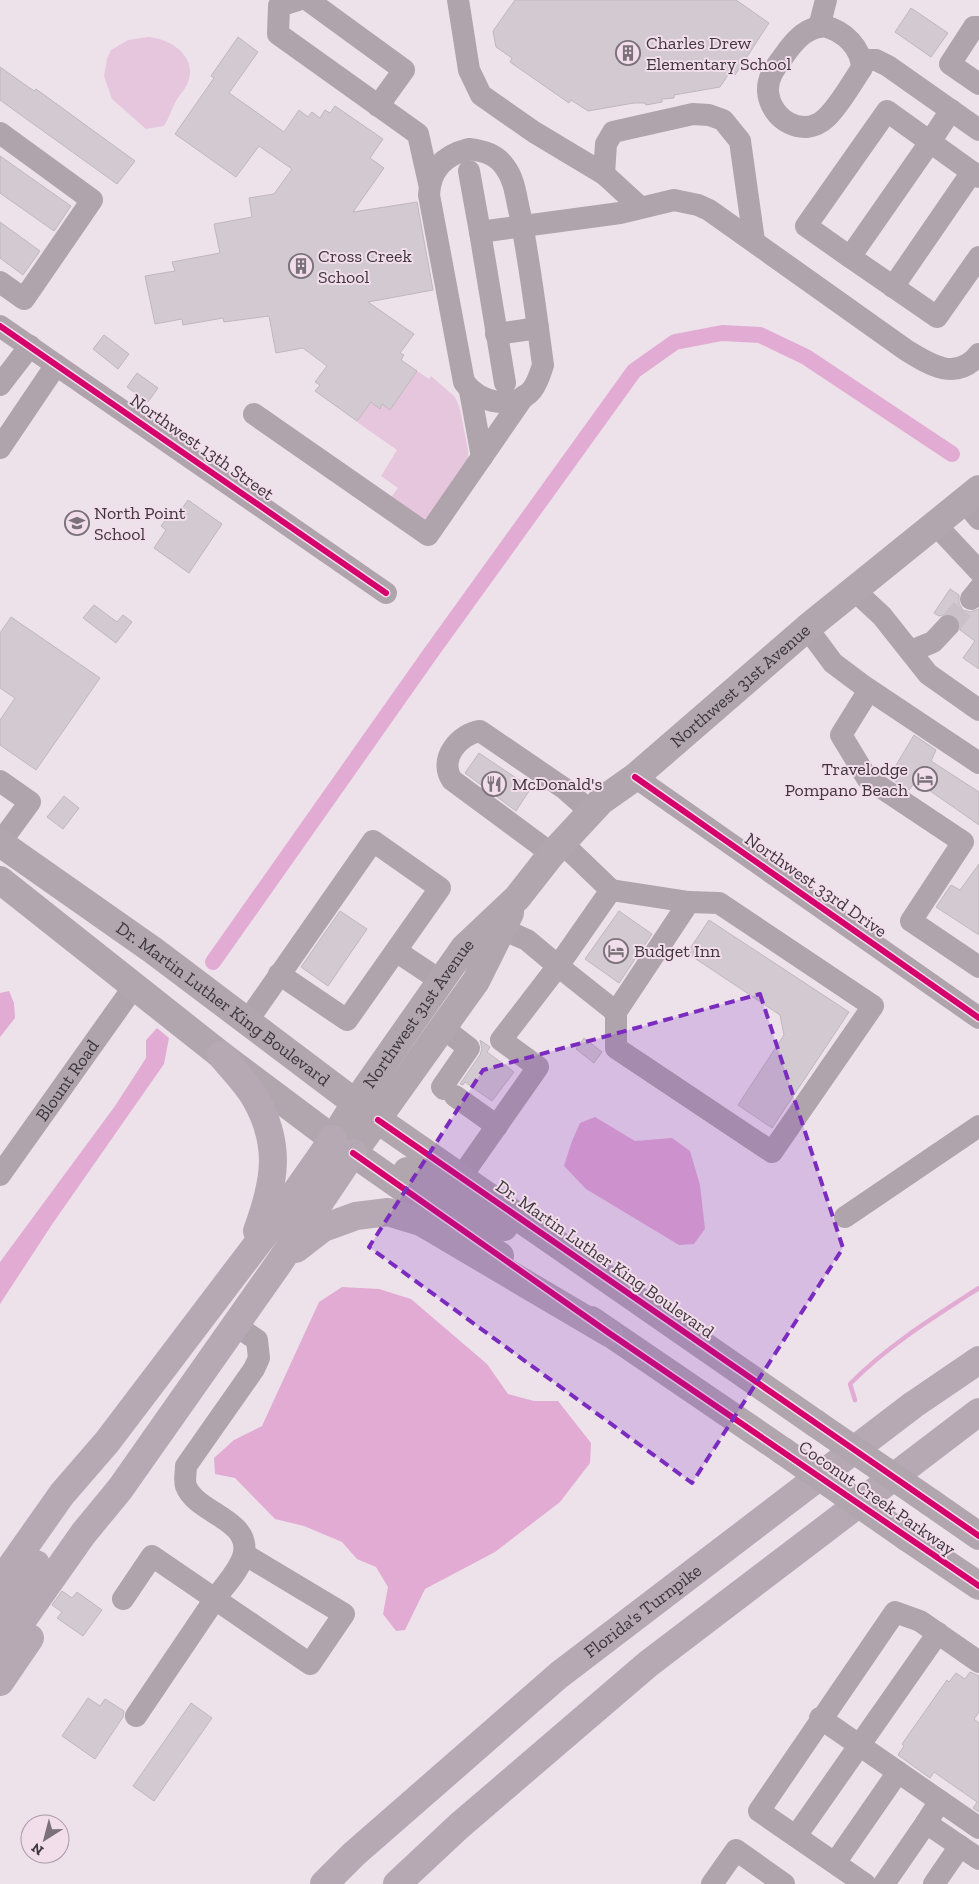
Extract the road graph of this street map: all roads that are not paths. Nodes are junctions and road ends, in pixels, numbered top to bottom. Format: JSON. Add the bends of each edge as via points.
{"nodes":[{"id":1,"x":308,"y":0,"type":"edge"},
{"id":2,"x":458,"y":0,"type":"edge"},
{"id":3,"x":826,"y":0,"type":"edge"},
{"id":4,"x":282,"y":2,"type":"edge"},
{"id":5,"x":819,"y":26,"type":"junction"},
{"id":6,"x":979,"y":27,"type":"edge"},
{"id":7,"x":862,"y":60,"type":"junction"},
{"id":8,"x":979,"y":84,"type":"edge"},
{"id":9,"x":378,"y":106,"type":"junction"},
{"id":10,"x":951,"y":110,"type":"junction"},
{"id":11,"x":979,"y":130,"type":"edge"},
{"id":12,"x":0,"y":133,"type":"edge"},
{"id":13,"x":930,"y":142,"type":"junction"},
{"id":14,"x":469,"y":171,"type":"dead end"},
{"id":15,"x":604,"y":174,"type":"junction"},
{"id":16,"x":976,"y":174,"type":"edge"},
{"id":17,"x":429,"y":183,"type":"junction"},
{"id":18,"x":640,"y":208,"type":"junction"},
{"id":19,"x":522,"y":226,"type":"junction"},
{"id":20,"x":480,"y":232,"type":"junction"},
{"id":21,"x":754,"y":241,"type":"junction"},
{"id":22,"x":850,"y":257,"type":"junction"},
{"id":23,"x":979,"y":257,"type":"edge"},
{"id":24,"x":0,"y":282,"type":"edge"},
{"id":25,"x":893,"y":287,"type":"junction"},
{"id":26,"x":1,"y":327,"type":"edge"},
{"id":27,"x":538,"y":328,"type":"junction"},
{"id":28,"x":496,"y":334,"type":"junction"},
{"id":29,"x":30,"y":346,"type":"junction"},
{"id":30,"x":979,"y":354,"type":"edge"},
{"id":31,"x":56,"y":365,"type":"junction"},
{"id":32,"x":505,"y":383,"type":"dead end"},
{"id":33,"x":0,"y":385,"type":"edge"},
{"id":34,"x":470,"y":391,"type":"junction"},
{"id":35,"x":524,"y":396,"type":"junction"},
{"id":36,"x":254,"y":414,"type":"dead end"},
{"id":37,"x":0,"y":448,"type":"edge"},
{"id":38,"x":482,"y":457,"type":"junction"},
{"id":39,"x":974,"y":503,"type":"edge"},
{"id":40,"x":935,"y":524,"type":"junction"},
{"id":41,"x":979,"y":571,"type":"edge"},
{"id":42,"x":854,"y":590,"type":"junction"},
{"id":43,"x":386,"y":593,"type":"dead end"},
{"id":44,"x":948,"y":626,"type":"tunnel mouth"},
{"id":45,"x":807,"y":628,"type":"junction"},
{"id":46,"x":911,"y":651,"type":"junction"},
{"id":47,"x":869,"y":690,"type":"junction"},
{"id":48,"x":979,"y":710,"type":"edge"},
{"id":49,"x":979,"y":764,"type":"edge"},
{"id":50,"x":635,"y":777,"type":"junction"},
{"id":51,"x":0,"y":781,"type":"edge"},
{"id":52,"x":591,"y":812,"type":"junction"},
{"id":53,"x":0,"y":843,"type":"edge"},
{"id":54,"x":557,"y":848,"type":"junction"},
{"id":55,"x":0,"y":880,"type":"edge"},
{"id":56,"x":611,"y":890,"type":"junction"},
{"id":57,"x":517,"y":898,"type":"junction"},
{"id":58,"x":689,"y":902,"type":"junction"},
{"id":59,"x":502,"y":928,"type":"junction"},
{"id":60,"x":396,"y":951,"type":"junction"},
{"id":61,"x":558,"y":966,"type":"junction"},
{"id":62,"x":979,"y":967,"type":"edge"},
{"id":63,"x":279,"y":974,"type":"junction"},
{"id":64,"x":441,"y":981,"type":"junction"},
{"id":65,"x":135,"y":985,"type":"junction"},
{"id":66,"x":616,"y":1012,"type":"junction"},
{"id":67,"x":979,"y":1018,"type":"edge"},
{"id":68,"x":248,"y":1020,"type":"junction"},
{"id":69,"x":443,"y":1028,"type":"junction"},
{"id":70,"x":222,"y":1055,"type":"junction"},
{"id":71,"x":356,"y":1102,"type":"junction"},
{"id":72,"x":378,"y":1120,"type":"junction"},
{"id":73,"x":497,"y":1126,"type":"junction"},
{"id":74,"x":979,"y":1126,"type":"edge"},
{"id":75,"x":343,"y":1146,"type":"junction"},
{"id":76,"x":0,"y":1175,"type":"edge"},
{"id":77,"x":461,"y":1177,"type":"junction"},
{"id":78,"x":845,"y":1218,"type":"dead end"},
{"id":79,"x":247,"y":1258,"type":"junction"},
{"id":80,"x":279,"y":1262,"type":"junction"},
{"id":81,"x":595,"y":1271,"type":"junction"},
{"id":82,"x":236,"y":1324,"type":"junction"},
{"id":83,"x":609,"y":1333,"type":"junction"},
{"id":84,"x":979,"y":1360,"type":"edge"},
{"id":85,"x":979,"y":1412,"type":"edge"},
{"id":86,"x":815,"y":1423,"type":"joint"},
{"id":87,"x":106,"y":1442,"type":"junction"},
{"id":88,"x":783,"y":1452,"type":"joint"},
{"id":89,"x":120,"y":1489,"type":"junction"},
{"id":90,"x":979,"y":1536,"type":"edge"},
{"id":91,"x":244,"y":1554,"type":"junction"},
{"id":92,"x":0,"y":1582,"type":"edge"},
{"id":93,"x":979,"y":1586,"type":"edge"},
{"id":94,"x":215,"y":1599,"type":"junction"},
{"id":95,"x":122,"y":1600,"type":"dead end"},
{"id":96,"x":0,"y":1615,"type":"edge"},
{"id":97,"x":938,"y":1633,"type":"junction"},
{"id":98,"x":0,"y":1652,"type":"edge"},
{"id":99,"x":979,"y":1662,"type":"edge"},
{"id":100,"x":0,"y":1682,"type":"edge"},
{"id":101,"x":136,"y":1716,"type":"dead end"},
{"id":102,"x":820,"y":1718,"type":"junction"},
{"id":103,"x":859,"y":1745,"type":"junction"},
{"id":104,"x":898,"y":1772,"type":"junction"},
{"id":105,"x":940,"y":1801,"type":"junction"},
{"id":106,"x":926,"y":1822,"type":"junction"},
{"id":107,"x":979,"y":1828,"type":"edge"},
{"id":108,"x":796,"y":1836,"type":"junction"},
{"id":109,"x":960,"y":1846,"type":"junction"},
{"id":110,"x":354,"y":1854,"type":"junction"},
{"id":111,"x":979,"y":1860,"type":"edge"},
{"id":112,"x":835,"y":1863,"type":"junction"},
{"id":113,"x":311,"y":1884,"type":"edge"},
{"id":114,"x":324,"y":1884,"type":"edge"},
{"id":115,"x":397,"y":1884,"type":"edge"},
{"id":116,"x":712,"y":1884,"type":"edge"},
{"id":117,"x":784,"y":1884,"type":"edge"},
{"id":118,"x":865,"y":1884,"type":"edge"},
{"id":119,"x":884,"y":1884,"type":"edge"},
{"id":120,"x":934,"y":1884,"type":"edge"}],
"edges":[{"from":1,"to":9,"type":"street","via":[[404,70]]},
{"from":2,"to":15,"type":"street","via":[[469,70],[481,95]]},
{"from":3,"to":5,"type":"street"},
{"from":4,"to":9,"type":"street","via":[[278,34]]},
{"from":5,"to":7,"type":"street","via":[[842,33],[855,46]]},
{"from":5,"to":7,"type":"street","via":[[796,39],[772,71],[768,90],[770,99],[778,115],[786,122],[804,127],[827,118],[862,68]]},
{"from":6,"to":8,"type":"street","via":[[974,27],[950,64]]},
{"from":7,"to":10,"type":"street","via":[[876,60],[888,66]]},
{"from":9,"to":17,"type":"street","via":[[418,134]]},
{"from":10,"to":11,"type":"street"},
{"from":10,"to":13,"type":"street"},
{"from":12,"to":24,"type":"street","via":[[92,200],[24,299]]},
{"from":13,"to":16,"type":"street"},
{"from":13,"to":22,"type":"street"},
{"from":13,"to":22,"type":"street","via":[[887,111],[806,226]]},
{"from":14,"to":20,"type":"street"},
{"from":15,"to":18,"type":"street"},
{"from":15,"to":21,"type":"street","via":[[606,144],[613,132],[693,114],[723,120],[740,141]]},
{"from":16,"to":25,"type":"street"},
{"from":17,"to":19,"type":"street","via":[[438,165],[446,158],[469,148],[484,151],[496,157],[513,182]]},
{"from":17,"to":34,"type":"street","via":[[464,382]]},
{"from":18,"to":19,"type":"street"},
{"from":18,"to":21,"type":"street","via":[[674,200],[698,205]]},
{"from":19,"to":20,"type":"street"},
{"from":19,"to":27,"type":"street"},
{"from":20,"to":28,"type":"street"},
{"from":21,"to":30,"type":"street","via":[[934,367],[955,370]]},
{"from":22,"to":25,"type":"street"},
{"from":23,"to":25,"type":"street","via":[[937,318]]},
{"from":26,"to":29,"type":"street","name":"Northwest 13th Street"},
{"from":27,"to":28,"type":"street"},
{"from":27,"to":35,"type":"street","via":[[543,365],[537,383]]},
{"from":28,"to":32,"type":"street"},
{"from":29,"to":31,"type":"street","name":"Northwest 13th Street"},
{"from":29,"to":33,"type":"street"},
{"from":31,"to":37,"type":"street"},
{"from":31,"to":43,"type":"street","name":"Northwest 13th Street"},
{"from":34,"to":35,"type":"street","via":[[497,402],[514,401]]},
{"from":34,"to":38,"type":"street"},
{"from":35,"to":38,"type":"street"},
{"from":36,"to":38,"type":"street","via":[[428,535]]},
{"from":39,"to":40,"type":"main road","name":"Northwest 31st Avenue"},
{"from":40,"to":41,"type":"street"},
{"from":40,"to":42,"type":"main road","name":"Northwest 31st Avenue"},
{"from":42,"to":45,"type":"main road","name":"Northwest 31st Avenue"},
{"from":42,"to":46,"type":"street","via":[[882,616]]},
{"from":44,"to":46,"type":"street","via":[[933,642]]},
{"from":45,"to":47,"type":"street","via":[[834,663]]},
{"from":45,"to":50,"type":"main road","name":"Northwest 31st Avenue"},
{"from":46,"to":48,"type":"street","via":[[928,674]]},
{"from":47,"to":49,"type":"street"},
{"from":47,"to":62,"type":"street","via":[[842,735],[867,778],[963,842],[911,921]]},
{"from":50,"to":52,"type":"main road","name":"Northwest 31st Avenue"},
{"from":50,"to":67,"type":"street","name":"Northwest 33rd Drive"},
{"from":51,"to":53,"type":"street","via":[[30,802]]},
{"from":52,"to":54,"type":"main road","name":"Northwest 31st Avenue"},
{"from":52,"to":54,"type":"street","via":[[565,789],[480,731],[459,741],[447,762],[452,780]]},
{"from":53,"to":68,"type":"main road","name":"Dr. Martin Luther King Boulevard"},
{"from":54,"to":56,"type":"street"},
{"from":54,"to":57,"type":"main road","name":"Northwest 31st Avenue"},
{"from":55,"to":65,"type":"main road","name":"Dr. Martin Luther King Boulevard"},
{"from":56,"to":58,"type":"street"},
{"from":56,"to":61,"type":"street"},
{"from":57,"to":59,"type":"main road","name":"Northwest 31st Avenue"},
{"from":57,"to":64,"type":"main road","name":"Northwest 31st Avenue","via":[[464,948]]},
{"from":58,"to":66,"type":"street"},
{"from":58,"to":66,"type":"street","via":[[719,903],[873,1006],[772,1152],[616,1048]]},
{"from":59,"to":61,"type":"street","via":[[527,940]]},
{"from":59,"to":69,"type":"main road","name":"Northwest 31st Avenue","via":[[476,981]]},
{"from":60,"to":63,"type":"street","via":[[347,1020]]},
{"from":60,"to":63,"type":"street","via":[[440,888],[373,842]]},
{"from":60,"to":64,"type":"street"},
{"from":61,"to":66,"type":"street"},
{"from":61,"to":73,"type":"street","via":[[501,1040],[538,1067]]},
{"from":63,"to":68,"type":"street"},
{"from":64,"to":71,"type":"main road","name":"Northwest 31st Avenue"},
{"from":65,"to":70,"type":"main road","name":"Dr. Martin Luther King Boulevard"},
{"from":65,"to":76,"type":"street","name":"Blount Road"},
{"from":68,"to":71,"type":"main road","name":"Dr. Martin Luther King Boulevard"},
{"from":69,"to":72,"type":"main road","name":"Northwest 31st Avenue"},
{"from":69,"to":73,"type":"street","via":[[470,1048],[442,1087]]},
{"from":70,"to":75,"type":"main road","name":"Dr. Martin Luther King Boulevard"},
{"from":70,"to":79,"type":"highway","via":[[254,1097],[266,1122],[275,1159],[268,1202]]},
{"from":71,"to":72,"type":"main road","name":"Dr. Martin Luther King Boulevard"},
{"from":71,"to":75,"type":"main road","name":"Northwest 31st Avenue"},
{"from":72,"to":75,"type":"main road","name":"Northwest 31st Avenue"},
{"from":72,"to":77,"type":"main road","name":"Dr. Martin Luther King Boulevard"},
{"from":73,"to":77,"type":"street"},
{"from":74,"to":78,"type":"street"},
{"from":75,"to":79,"type":"highway"},
{"from":75,"to":80,"type":"highway"},
{"from":75,"to":81,"type":"main road","via":[[374,1152],[564,1262]]},
{"from":75,"to":83,"type":"main road","name":"Dr. Martin Luther King Boulevard"},
{"from":77,"to":81,"type":"main road","name":"Dr. Martin Luther King Boulevard"},
{"from":79,"to":87,"type":"highway"},
{"from":80,"to":82,"type":"highway"},
{"from":80,"to":83,"type":"highway","via":[[323,1228],[356,1216],[388,1212],[421,1222]]},
{"from":81,"to":86,"type":"main road","name":"Dr. Martin Luther King Boulevard"},
{"from":82,"to":89,"type":"highway"},
{"from":82,"to":91,"type":"street","via":[[256,1340],[259,1358],[186,1466],[185,1476],[192,1494],[237,1529],[243,1541]]},
{"from":83,"to":88,"type":"main road","name":"Dr. Martin Luther King Boulevard"},
{"from":84,"to":110,"type":"highway","name":"Florida's Turnpike","via":[[913,1405],[559,1674]]},
{"from":85,"to":115,"type":"highway","via":[[648,1664],[459,1826]]},
{"from":86,"to":90,"type":"main road","name":"Coconut Creek Parkway","bridge":true},
{"from":87,"to":92,"type":"highway","via":[[62,1494]]},
{"from":87,"to":96,"type":"highway","via":[[74,1510]]},
{"from":88,"to":93,"type":"main road","name":"Coconut Creek Parkway","bridge":true},
{"from":89,"to":98,"type":"highway","via":[[83,1534]]},
{"from":89,"to":100,"type":"highway","via":[[96,1542]]},
{"from":91,"to":94,"type":"street"},
{"from":91,"to":94,"type":"street","via":[[344,1614],[310,1664]]},
{"from":94,"to":95,"type":"street","via":[[152,1556]]},
{"from":94,"to":101,"type":"street"},
{"from":97,"to":99,"type":"street"},
{"from":97,"to":102,"type":"street","via":[[920,1621],[895,1612]]},
{"from":97,"to":103,"type":"street"},
{"from":102,"to":103,"type":"street"},
{"from":102,"to":108,"type":"street","via":[[759,1811]]},
{"from":103,"to":104,"type":"street"},
{"from":103,"to":108,"type":"street"},
{"from":104,"to":105,"type":"street"},
{"from":104,"to":112,"type":"street"},
{"from":105,"to":106,"type":"street"},
{"from":105,"to":107,"type":"street"},
{"from":106,"to":109,"type":"street"},
{"from":106,"to":119,"type":"street"},
{"from":108,"to":112,"type":"street"},
{"from":109,"to":111,"type":"street"},
{"from":109,"to":120,"type":"street"},
{"from":110,"to":113,"type":"highway"},
{"from":110,"to":114,"type":"highway","name":"Florida's Turnpike"},
{"from":112,"to":118,"type":"street"},
{"from":116,"to":117,"type":"street","via":[[736,1850]]}]}
